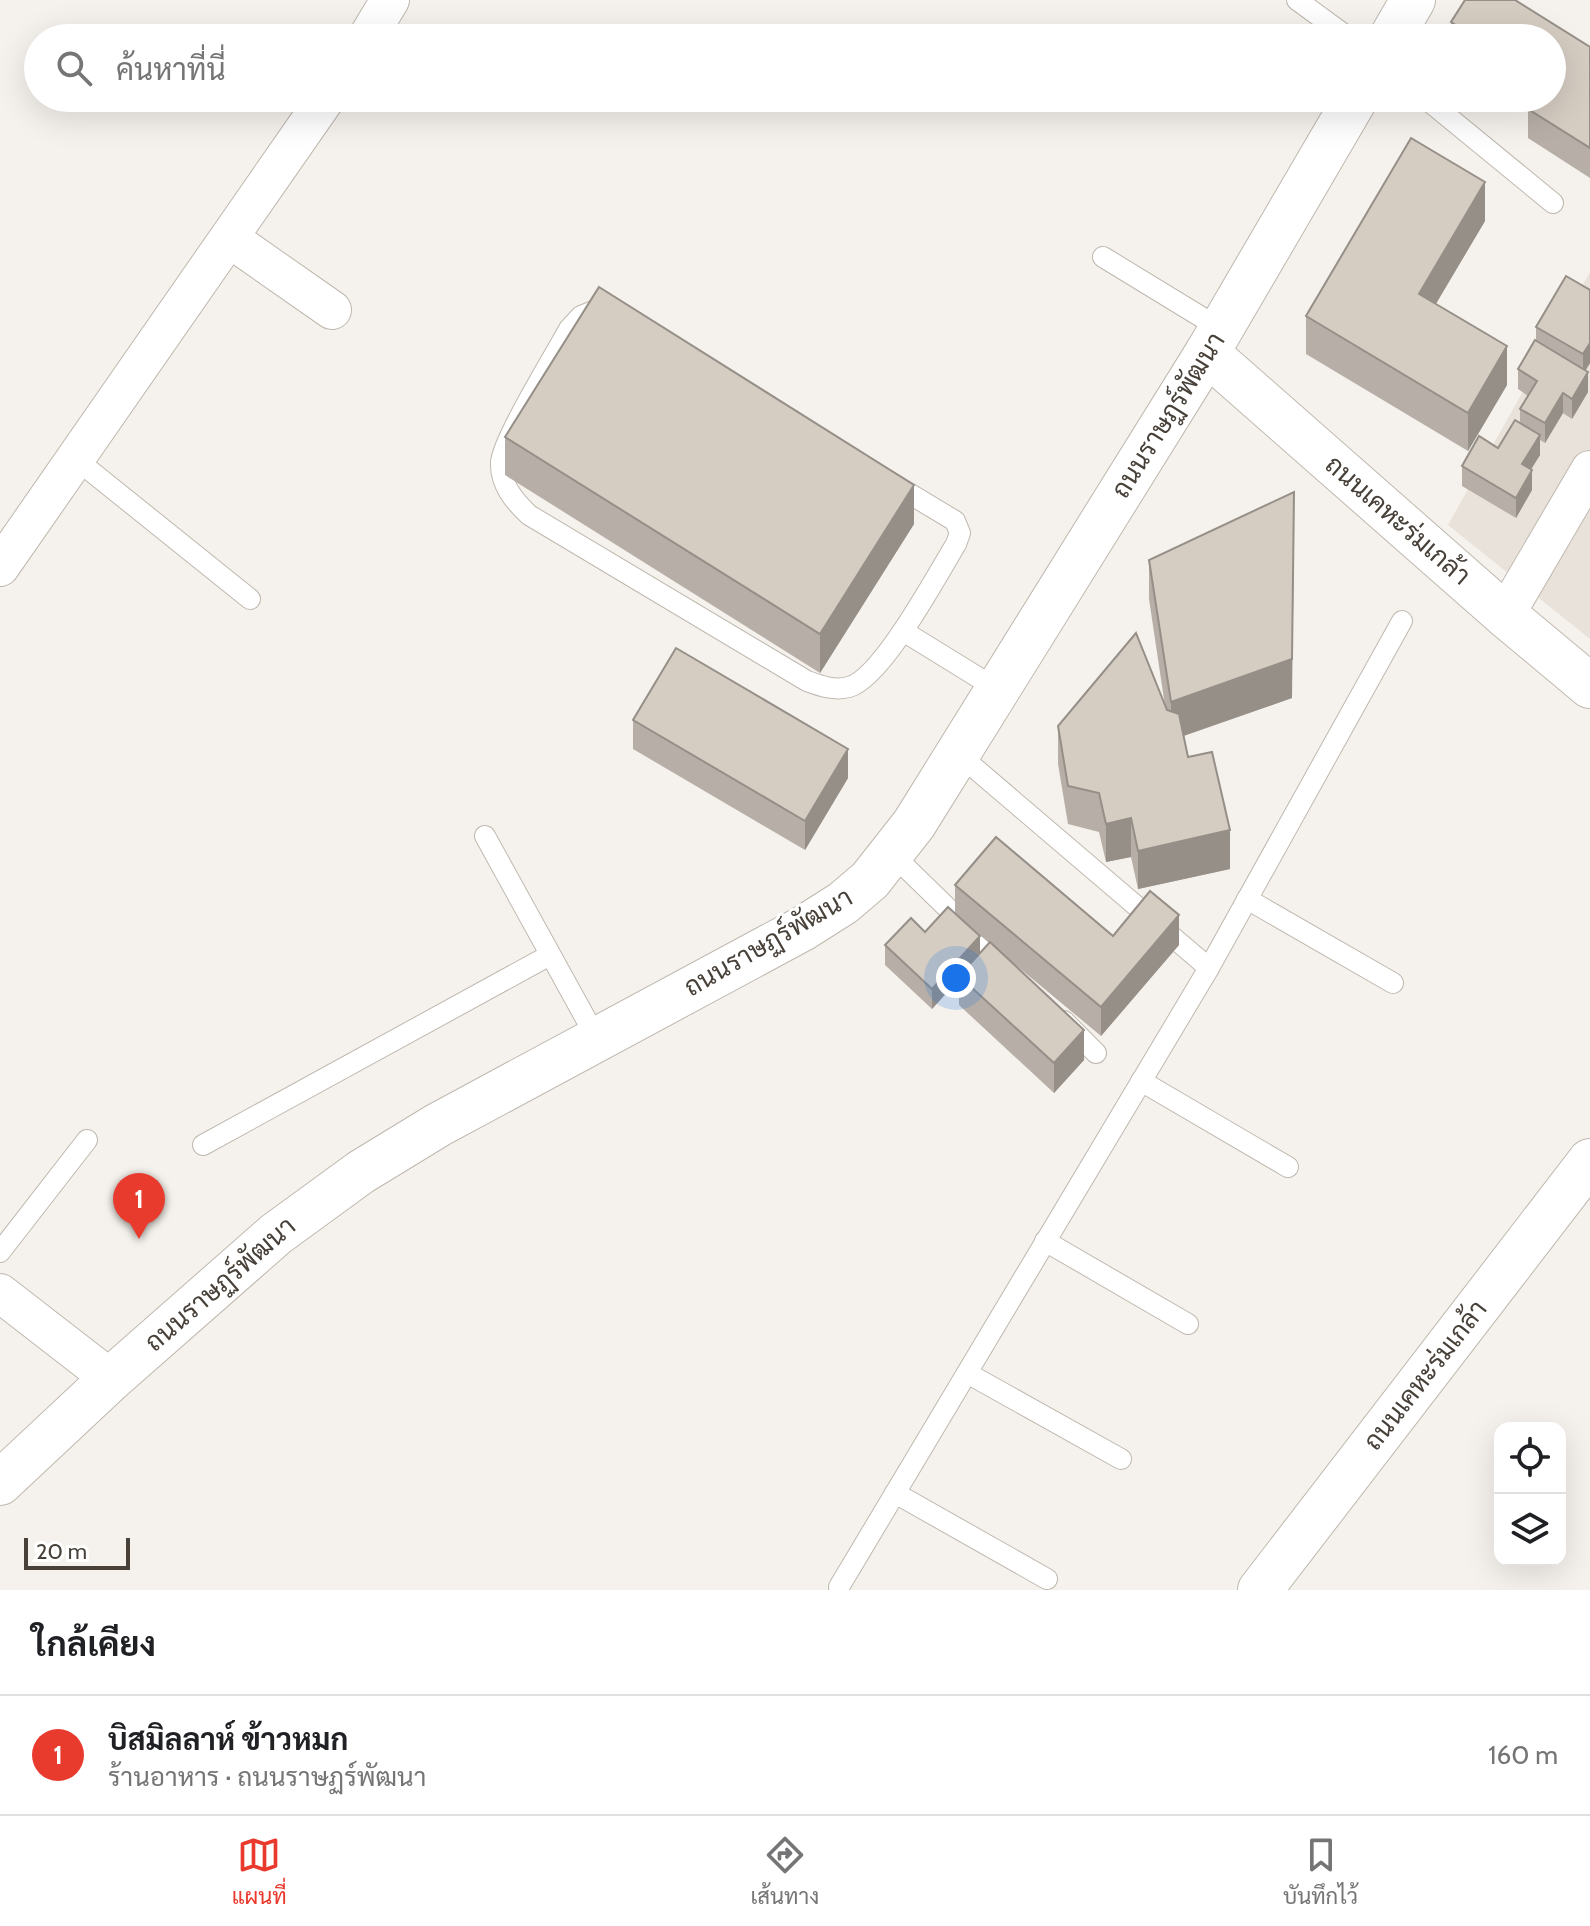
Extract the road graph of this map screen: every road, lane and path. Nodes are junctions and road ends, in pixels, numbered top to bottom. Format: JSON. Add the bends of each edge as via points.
{"nodes":[{"id":1,"x":390,"y":0,"type":"edge"},
{"id":2,"x":1297,"y":0,"type":"edge"},
{"id":3,"x":1413,"y":0,"type":"edge"},
{"id":4,"x":375,"y":24,"type":"edge"},
{"id":5,"x":1330,"y":24,"type":"edge"},
{"id":6,"x":1399,"y":24,"type":"edge"},
{"id":7,"x":316,"y":112,"type":"edge"},
{"id":8,"x":1348,"y":112,"type":"edge"},
{"id":9,"x":1442,"y":112,"type":"edge"},
{"id":10,"x":1553,"y":203,"type":"dead end"},
{"id":11,"x":229,"y":238,"type":"junction"},
{"id":12,"x":1103,"y":257,"type":"dead end"},
{"id":13,"x":332,"y":310,"type":"dead end"},
{"id":14,"x":1214,"y":341,"type":"junction"},
{"id":15,"x":77,"y":460,"type":"junction"},
{"id":16,"x":1590,"y":470,"type":"edge"},
{"id":17,"x":0,"y":567,"type":"edge"},
{"id":18,"x":250,"y":599,"type":"dead end"},
{"id":19,"x":1505,"y":615,"type":"junction"},
{"id":20,"x":1402,"y":621,"type":"dead end"},
{"id":21,"x":903,"y":631,"type":"junction"},
{"id":22,"x":1590,"y":686,"type":"edge"},
{"id":23,"x":997,"y":689,"type":"junction"},
{"id":24,"x":957,"y":753,"type":"junction"},
{"id":25,"x":485,"y":836,"type":"dead end"},
{"id":26,"x":892,"y":854,"type":"junction"},
{"id":27,"x":1247,"y":899,"type":"junction"},
{"id":28,"x":550,"y":955,"type":"junction"},
{"id":29,"x":1209,"y":968,"type":"junction"},
{"id":30,"x":1017,"y":975,"type":"edge"},
{"id":31,"x":1393,"y":983,"type":"dead end"},
{"id":32,"x":1051,"y":1009,"type":"edge"},
{"id":33,"x":597,"y":1039,"type":"junction"},
{"id":34,"x":1096,"y":1053,"type":"dead end"},
{"id":35,"x":1141,"y":1081,"type":"junction"},
{"id":36,"x":87,"y":1140,"type":"dead end"},
{"id":37,"x":203,"y":1145,"type":"dead end"},
{"id":38,"x":1288,"y":1167,"type":"dead end"},
{"id":39,"x":1586,"y":1176,"type":"edge"},
{"id":40,"x":1045,"y":1241,"type":"junction"},
{"id":41,"x":0,"y":1252,"type":"edge"},
{"id":42,"x":0,"y":1293,"type":"edge"},
{"id":43,"x":1188,"y":1324,"type":"dead end"},
{"id":44,"x":967,"y":1373,"type":"junction"},
{"id":45,"x":111,"y":1379,"type":"junction"},
{"id":46,"x":1121,"y":1459,"type":"dead end"},
{"id":47,"x":0,"y":1483,"type":"edge"},
{"id":48,"x":895,"y":1493,"type":"junction"},
{"id":49,"x":1047,"y":1579,"type":"dead end"},
{"id":50,"x":839,"y":1587,"type":"dead end"},
{"id":51,"x":1260,"y":1590,"type":"edge"}],
"edges":[{"from":1,"to":4,"type":"street"},
{"from":2,"to":5,"type":"lane"},
{"from":3,"to":6,"type":"street"},
{"from":7,"to":11,"type":"street"},
{"from":8,"to":14,"type":"street","name":"ถนนราษฏร์พัฒนา"},
{"from":9,"to":10,"type":"lane"},
{"from":11,"to":13,"type":"street"},
{"from":11,"to":15,"type":"street"},
{"from":12,"to":14,"type":"lane"},
{"from":14,"to":19,"type":"street","name":"ถนนเคหะร่มเกล้า"},
{"from":14,"to":23,"type":"street","name":"ถนนราษฏร์พัฒนา"},
{"from":15,"to":17,"type":"street"},
{"from":15,"to":18,"type":"lane"},
{"from":16,"to":19,"type":"street"},
{"from":19,"to":22,"type":"street","name":"ถนนเคหะร่มเกล้า"},
{"from":20,"to":27,"type":"lane"},
{"from":21,"to":21,"type":"lane","via":[[956,544],[960,533],[955,521],[606,311],[581,316],[569,329],[501,460],[512,499],[529,515],[807,681],[831,689],[851,687],[870,675]]},
{"from":21,"to":23,"type":"lane"},
{"from":23,"to":24,"type":"street","name":"ถนนราษฏร์พัฒนา"},
{"from":24,"to":26,"type":"street","name":"ถนนราษฏร์พัฒนา"},
{"from":24,"to":29,"type":"lane"},
{"from":25,"to":28,"type":"lane"},
{"from":26,"to":30,"type":"lane"},
{"from":26,"to":33,"type":"street","name":"ถนนราษฏร์พัฒนา","via":[[843,903],[802,929]]},
{"from":27,"to":29,"type":"lane"},
{"from":27,"to":31,"type":"lane"},
{"from":28,"to":33,"type":"lane"},
{"from":28,"to":37,"type":"lane"},
{"from":29,"to":35,"type":"lane"},
{"from":32,"to":34,"type":"lane"},
{"from":33,"to":45,"type":"street","name":"ถนนราษฏร์พัฒนา","via":[[361,1172],[276,1234]]},
{"from":35,"to":38,"type":"lane"},
{"from":35,"to":40,"type":"lane"},
{"from":36,"to":41,"type":"lane"},
{"from":39,"to":51,"type":"street","name":"ถนนเคหะร่มเกล้า"},
{"from":40,"to":43,"type":"lane"},
{"from":40,"to":44,"type":"lane"},
{"from":42,"to":45,"type":"street"},
{"from":44,"to":46,"type":"lane"},
{"from":44,"to":48,"type":"lane"},
{"from":45,"to":47,"type":"street","name":"ถนนราษฏร์พัฒนา"},
{"from":48,"to":49,"type":"lane"},
{"from":48,"to":50,"type":"lane"}]}
